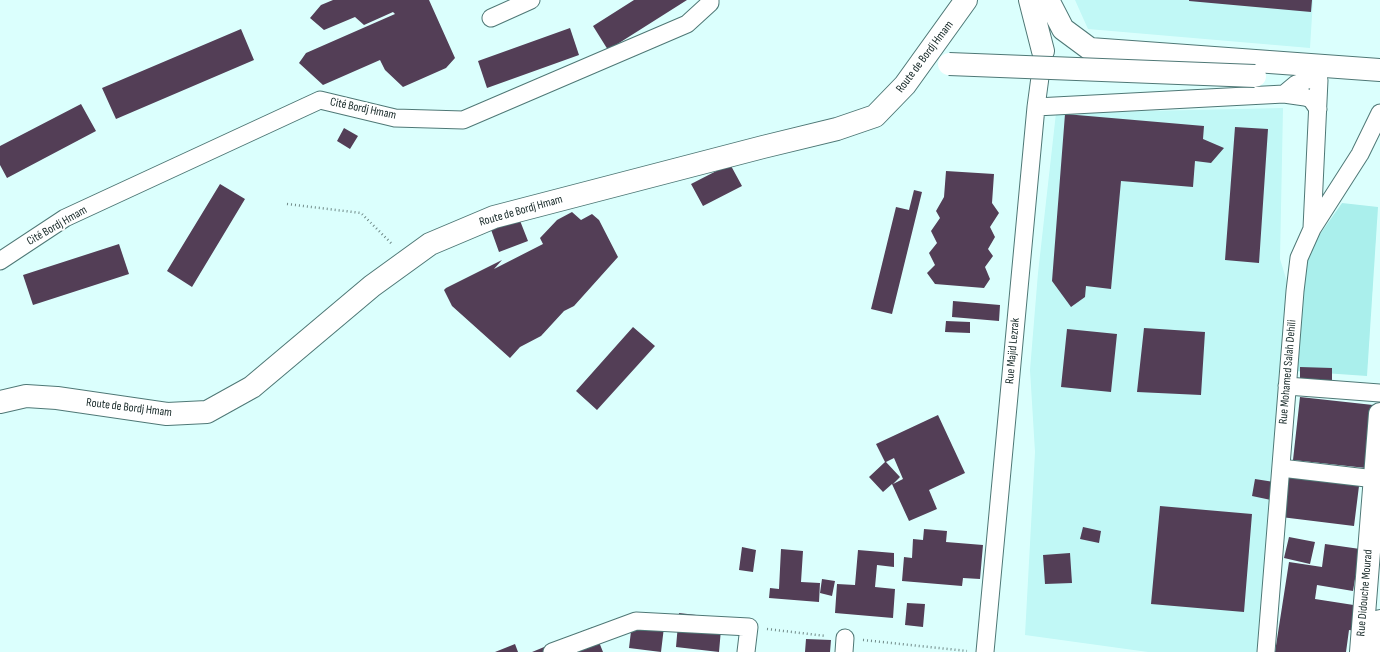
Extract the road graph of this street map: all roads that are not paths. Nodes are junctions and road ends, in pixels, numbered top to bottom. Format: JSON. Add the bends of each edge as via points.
{"nodes":[{"id":1,"x":531,"y":0,"type":"edge"},
{"id":2,"x":710,"y":0,"type":"edge"},
{"id":3,"x":966,"y":0,"type":"edge"},
{"id":4,"x":1030,"y":0,"type":"edge"},
{"id":5,"x":1048,"y":0,"type":"edge"},
{"id":6,"x":491,"y":18,"type":"dead end"},
{"id":7,"x":1043,"y":51,"type":"joint"},
{"id":8,"x":1380,"y":70,"type":"edge"},
{"id":9,"x":1314,"y":80,"type":"junction"},
{"id":10,"x":1380,"y":84,"type":"edge"},
{"id":11,"x":905,"y":86,"type":"junction"},
{"id":12,"x":1284,"y":94,"type":"junction"},
{"id":13,"x":1036,"y":107,"type":"junction"},
{"id":14,"x":1318,"y":109,"type":"junction"},
{"id":15,"x":1380,"y":113,"type":"edge"},
{"id":16,"x":1312,"y":229,"type":"junction"},
{"id":17,"x":0,"y":261,"type":"edge"},
{"id":18,"x":1287,"y":386,"type":"junction"},
{"id":19,"x":1380,"y":393,"type":"edge"},
{"id":20,"x":0,"y":402,"type":"edge"},
{"id":21,"x":1380,"y":414,"type":"edge"},
{"id":22,"x":1281,"y":468,"type":"junction"},
{"id":23,"x":1375,"y":479,"type":"junction"},
{"id":24,"x":1380,"y":621,"type":"edge"},
{"id":25,"x":552,"y":652,"type":"edge"},
{"id":26,"x":746,"y":652,"type":"edge"},
{"id":27,"x":985,"y":652,"type":"edge"},
{"id":28,"x":1266,"y":652,"type":"edge"},
{"id":29,"x":1361,"y":652,"type":"edge"},
{"id":30,"x":1377,"y":652,"type":"edge"}],
"edges":[{"from":1,"to":6,"type":"street"},
{"from":2,"to":17,"type":"street","name":"Cité Bordj Hmam","via":[[710,3],[688,24],[463,120],[395,118],[320,100],[65,218]]},
{"from":3,"to":11,"type":"main road","name":"Route de Bordj Hmam"},
{"from":4,"to":7,"type":"main road"},
{"from":5,"to":8,"type":"main road","via":[[1063,29],[1090,49]]},
{"from":7,"to":13,"type":"street","name":"Rue Majid Lezrak"},
{"from":9,"to":10,"type":"main road"},
{"from":9,"to":11,"type":"main road","bridge":true,"via":[[949,64]]},
{"from":9,"to":12,"type":"street","via":[[1296,84]]},
{"from":9,"to":14,"type":"street"},
{"from":11,"to":20,"type":"main road","name":"Route de Bordj Hmam","via":[[875,116],[837,130],[494,216],[430,244],[372,286],[252,387],[207,412],[167,414],[26,396]]},
{"from":12,"to":13,"type":"street"},
{"from":12,"to":14,"type":"street","via":[[1311,99]]},
{"from":13,"to":27,"type":"street","name":"Rue Majid Lezrak"},
{"from":14,"to":16,"type":"street"},
{"from":15,"to":16,"type":"street","name":"Rue Mohamed Salah Dehili","via":[[1360,154]]},
{"from":16,"to":18,"type":"street","name":"Rue Mohamed Salah Dehili","via":[[1299,258]]},
{"from":18,"to":19,"type":"street"},
{"from":18,"to":22,"type":"street","name":"Rue Mohamed Salah Dehili"},
{"from":21,"to":23,"type":"main road","name":"Rue Didouche Mourad"},
{"from":22,"to":23,"type":"street"},
{"from":22,"to":28,"type":"street","name":"Rue Mohamed Salah Dehili"},
{"from":23,"to":29,"type":"main road","name":"Rue Didouche Mourad"},
{"from":24,"to":30,"type":"main road","name":"Rue Didouche Mourad"},
{"from":25,"to":26,"type":"street","via":[[636,621],[749,627]]}]}
